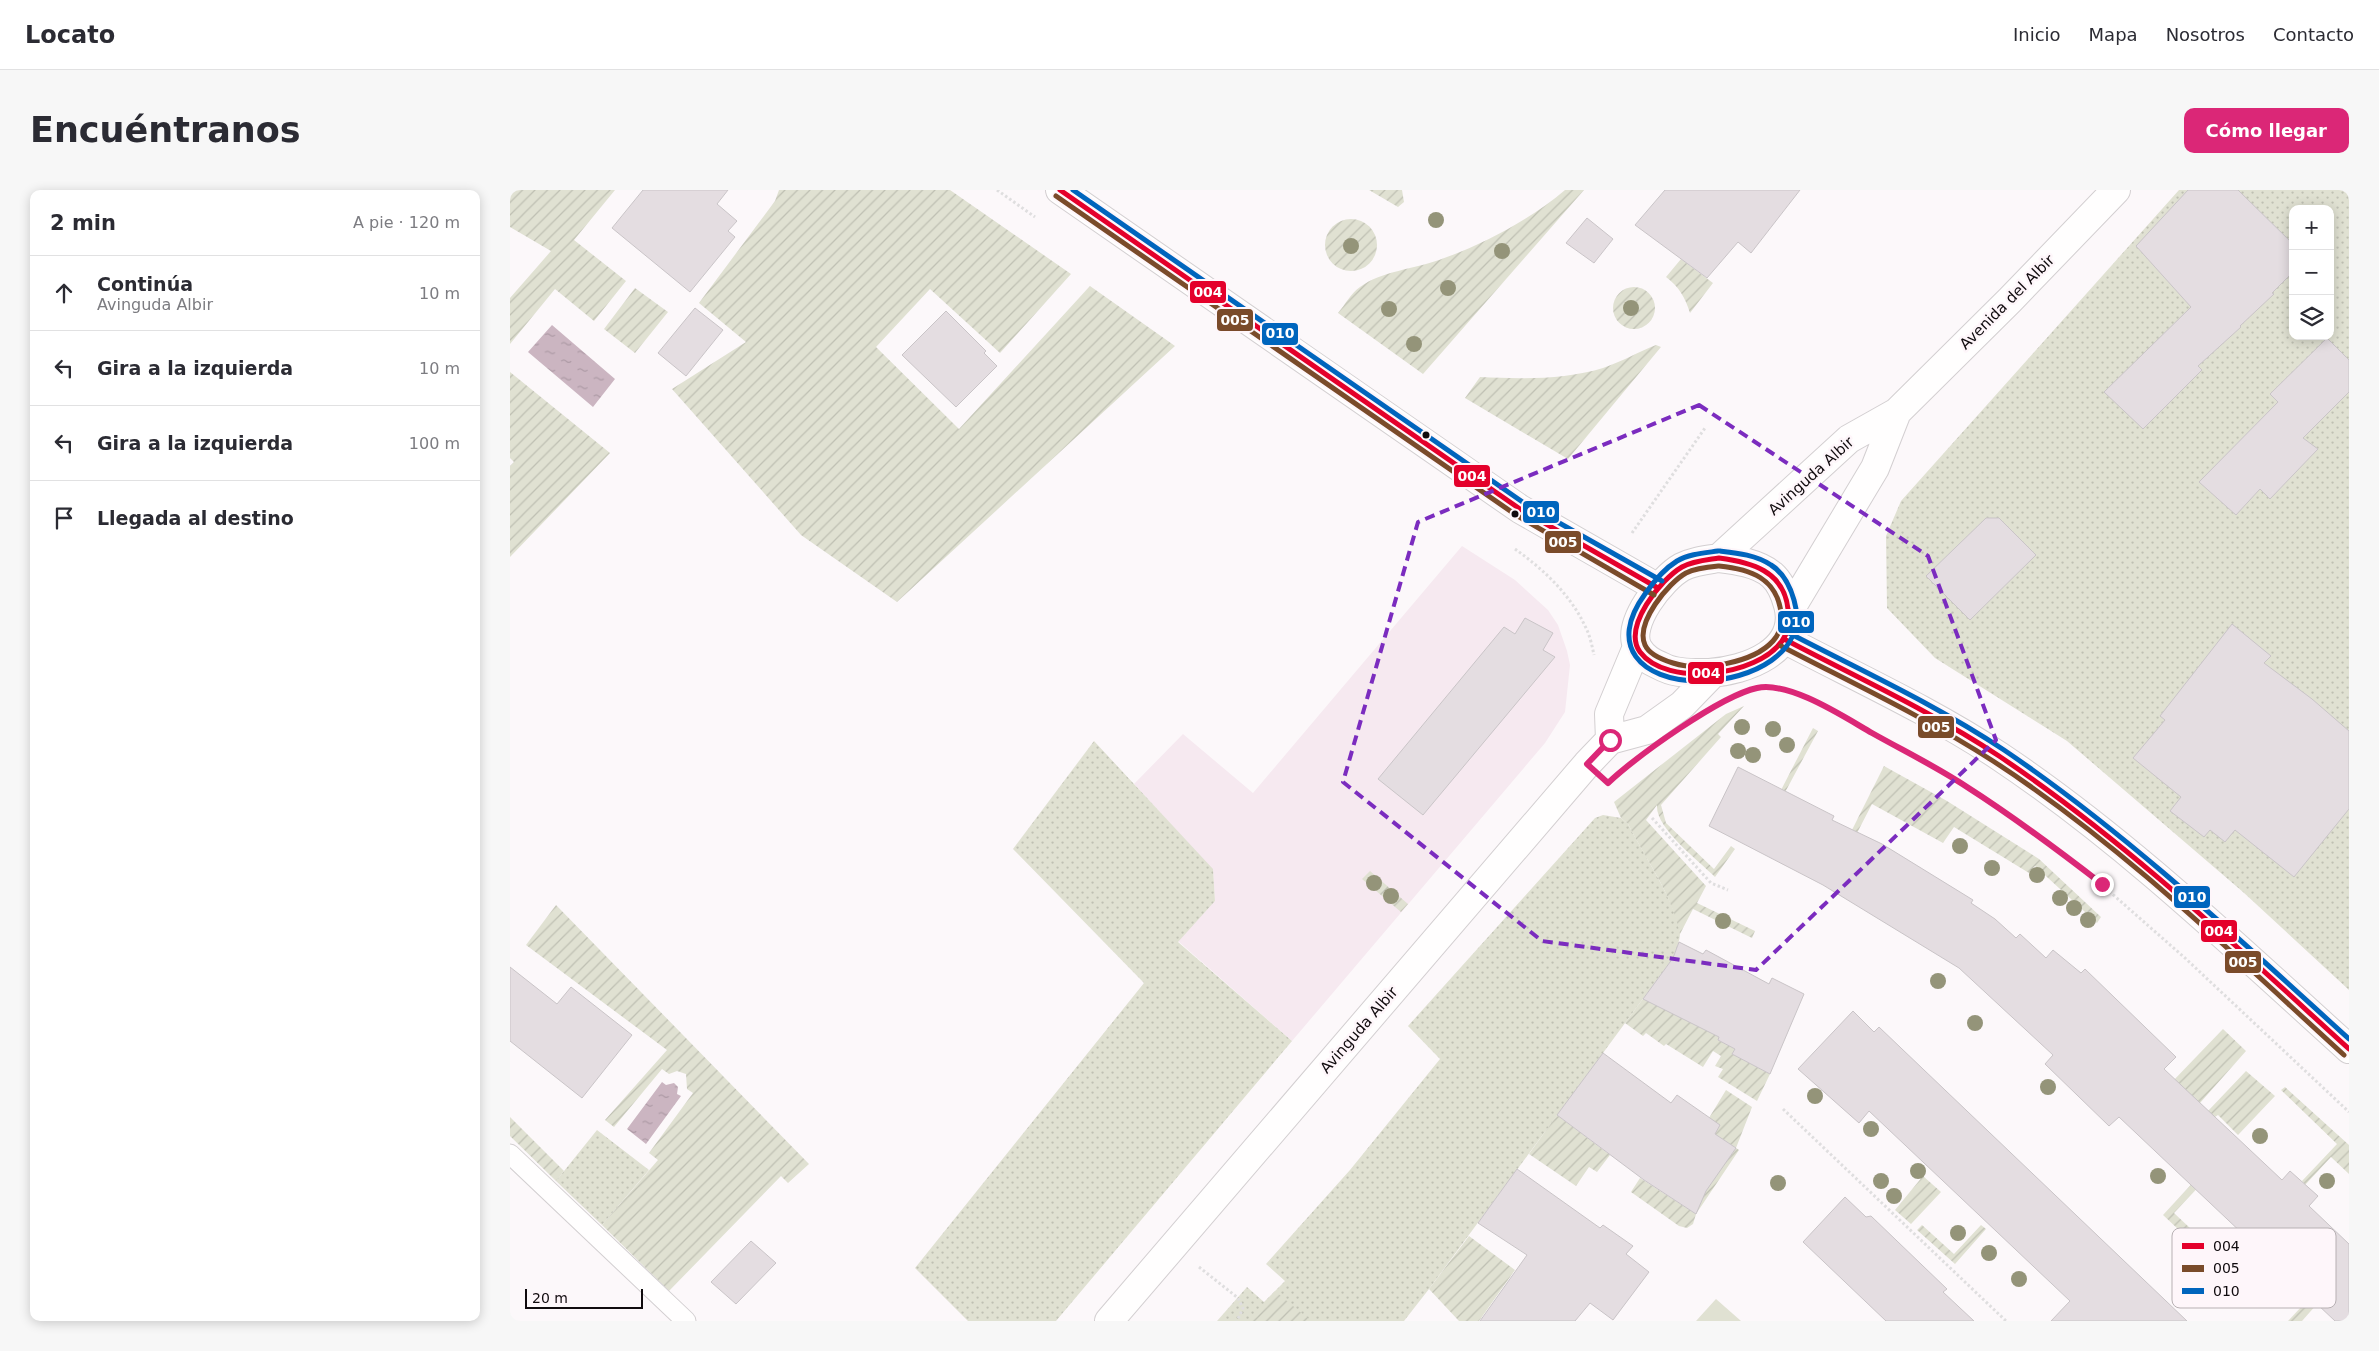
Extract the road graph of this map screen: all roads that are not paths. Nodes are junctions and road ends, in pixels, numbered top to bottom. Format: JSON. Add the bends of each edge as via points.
{"nodes":[{"id":1,"x":1060,"y":190,"type":"edge"},
{"id":2,"x":2116,"y":190,"type":"edge"},
{"id":3,"x":1897,"y":412,"type":"junction"},
{"id":4,"x":1719,"y":558,"type":"junction"},
{"id":5,"x":1658,"y":588,"type":"junction"},
{"id":6,"x":1790,"y":610,"type":"junction"},
{"id":7,"x":1784,"y":638,"type":"junction"},
{"id":8,"x":1637,"y":647,"type":"junction"},
{"id":9,"x":1713,"y":672,"type":"junction"},
{"id":10,"x":1610,"y":740,"type":"junction"},
{"id":11,"x":2349,"y":1049,"type":"edge"},
{"id":12,"x":510,"y":1154,"type":"edge"},
{"id":13,"x":686,"y":1321,"type":"edge"},
{"id":14,"x":1109,"y":1321,"type":"edge"}],
"edges":[{"from":1,"to":5,"type":"street","via":[[1520,509]]},
{"from":2,"to":3,"type":"street","name":"Avenida del Albir"},
{"from":3,"to":4,"type":"street","name":"Avinguda Albir","via":[[1849,439]]},
{"from":3,"to":6,"type":"street","via":[[1875,468]]},
{"from":4,"to":5,"type":"street","via":[[1681,568]]},
{"from":4,"to":6,"type":"street","via":[[1739,561],[1772,575],[1785,591]]},
{"from":5,"to":8,"type":"street","via":[[1639,621],[1635,633]]},
{"from":6,"to":7,"type":"street","via":[[1790,627]]},
{"from":7,"to":9,"type":"street","via":[[1769,655],[1752,665],[1735,671]]},
{"from":7,"to":11,"type":"street","via":[[1912,704],[1999,756],[2078,813],[2177,894]]},
{"from":8,"to":9,"type":"street","via":[[1646,660],[1671,671]]},
{"from":8,"to":10,"type":"street","via":[[1609,714]]},
{"from":9,"to":10,"type":"street","via":[[1682,705],[1647,730]]},
{"from":10,"to":14,"type":"street","name":"Avinguda Albir"},
{"from":12,"to":13,"type":"lane"}]}
